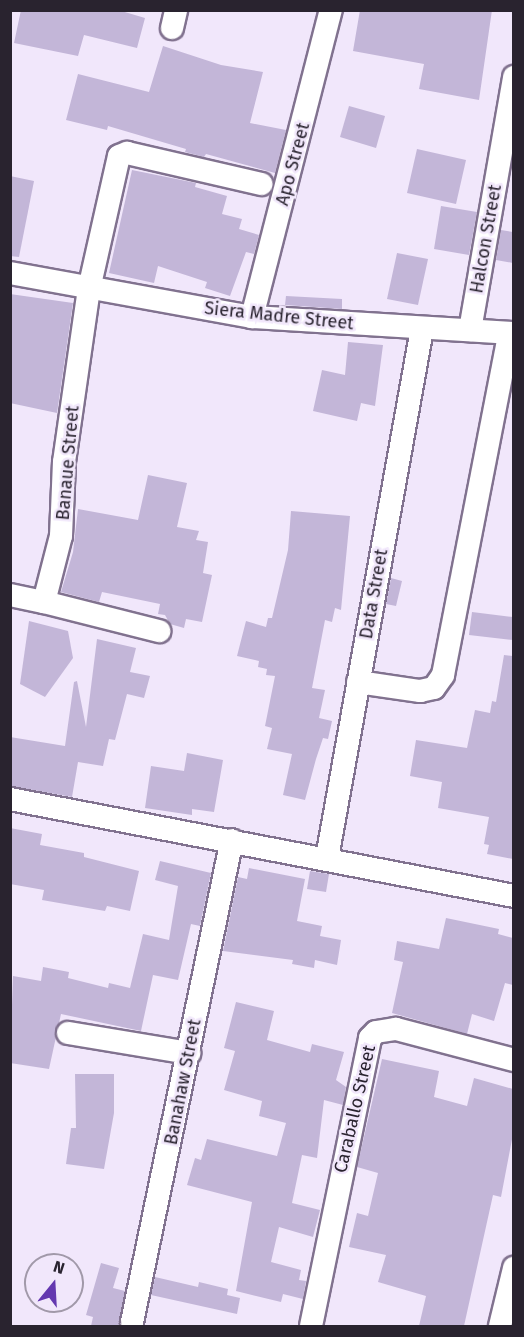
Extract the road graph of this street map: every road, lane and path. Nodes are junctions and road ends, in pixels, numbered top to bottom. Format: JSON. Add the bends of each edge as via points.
{"nodes":[{"id":1,"x":332,"y":10,"type":"edge"},
{"id":2,"x":513,"y":77,"type":"edge"},
{"id":3,"x":261,"y":184,"type":"dead end"},
{"id":4,"x":10,"y":273,"type":"edge"},
{"id":5,"x":89,"y":289,"type":"junction"},
{"id":6,"x":252,"y":317,"type":"junction"},
{"id":7,"x":422,"y":329,"type":"junction"},
{"id":8,"x":471,"y":330,"type":"junction"},
{"id":9,"x":511,"y":333,"type":"edge"},
{"id":10,"x":10,"y":595,"type":"edge"},
{"id":11,"x":44,"y":602,"type":"junction"},
{"id":12,"x":159,"y":631,"type":"dead end"},
{"id":13,"x":358,"y":682,"type":"junction"},
{"id":14,"x":10,"y":799,"type":"edge"},
{"id":15,"x":232,"y":840,"type":"junction"},
{"id":16,"x":327,"y":858,"type":"junction"},
{"id":17,"x":513,"y":896,"type":"edge"},
{"id":18,"x":68,"y":1033,"type":"dead end"},
{"id":19,"x":189,"y":1053,"type":"junction"},
{"id":20,"x":513,"y":1060,"type":"edge"},
{"id":21,"x":513,"y":1268,"type":"edge"},
{"id":22,"x":132,"y":1322,"type":"dead end"},
{"id":23,"x":311,"y":1326,"type":"edge"},
{"id":24,"x":500,"y":1326,"type":"edge"}],
"edges":[{"from":1,"to":6,"type":"street","name":"Apo Street"},
{"from":2,"to":8,"type":"street","name":"Halcon Street"},
{"from":3,"to":5,"type":"street","name":"Banaue Street","via":[[127,153],[119,156]]},
{"from":4,"to":5,"type":"street","name":"Siera Madre Street"},
{"from":5,"to":6,"type":"street","name":"Siera Madre Street"},
{"from":5,"to":11,"type":"street","name":"Banaue Street","via":[[64,462],[61,536]]},
{"from":6,"to":7,"type":"street","name":"Siera Madre Street"},
{"from":7,"to":8,"type":"street","name":"Siera Madre Street"},
{"from":7,"to":13,"type":"street","name":"Data Street"},
{"from":8,"to":9,"type":"street","name":"Siera Madre Street"},
{"from":9,"to":13,"type":"street","via":[[443,675],[434,688],[420,691]]},
{"from":10,"to":11,"type":"street"},
{"from":11,"to":12,"type":"street"},
{"from":13,"to":16,"type":"street","name":"Data Street"},
{"from":14,"to":15,"type":"street"},
{"from":15,"to":16,"type":"street"},
{"from":15,"to":19,"type":"street","name":"Banahaw Street"},
{"from":16,"to":17,"type":"street"},
{"from":18,"to":19,"type":"street"},
{"from":19,"to":22,"type":"street","name":"Banahaw Street"},
{"from":20,"to":23,"type":"street","name":"Caraballo Street","via":[[396,1029],[376,1032],[370,1038]]},
{"from":21,"to":24,"type":"street"}]}
